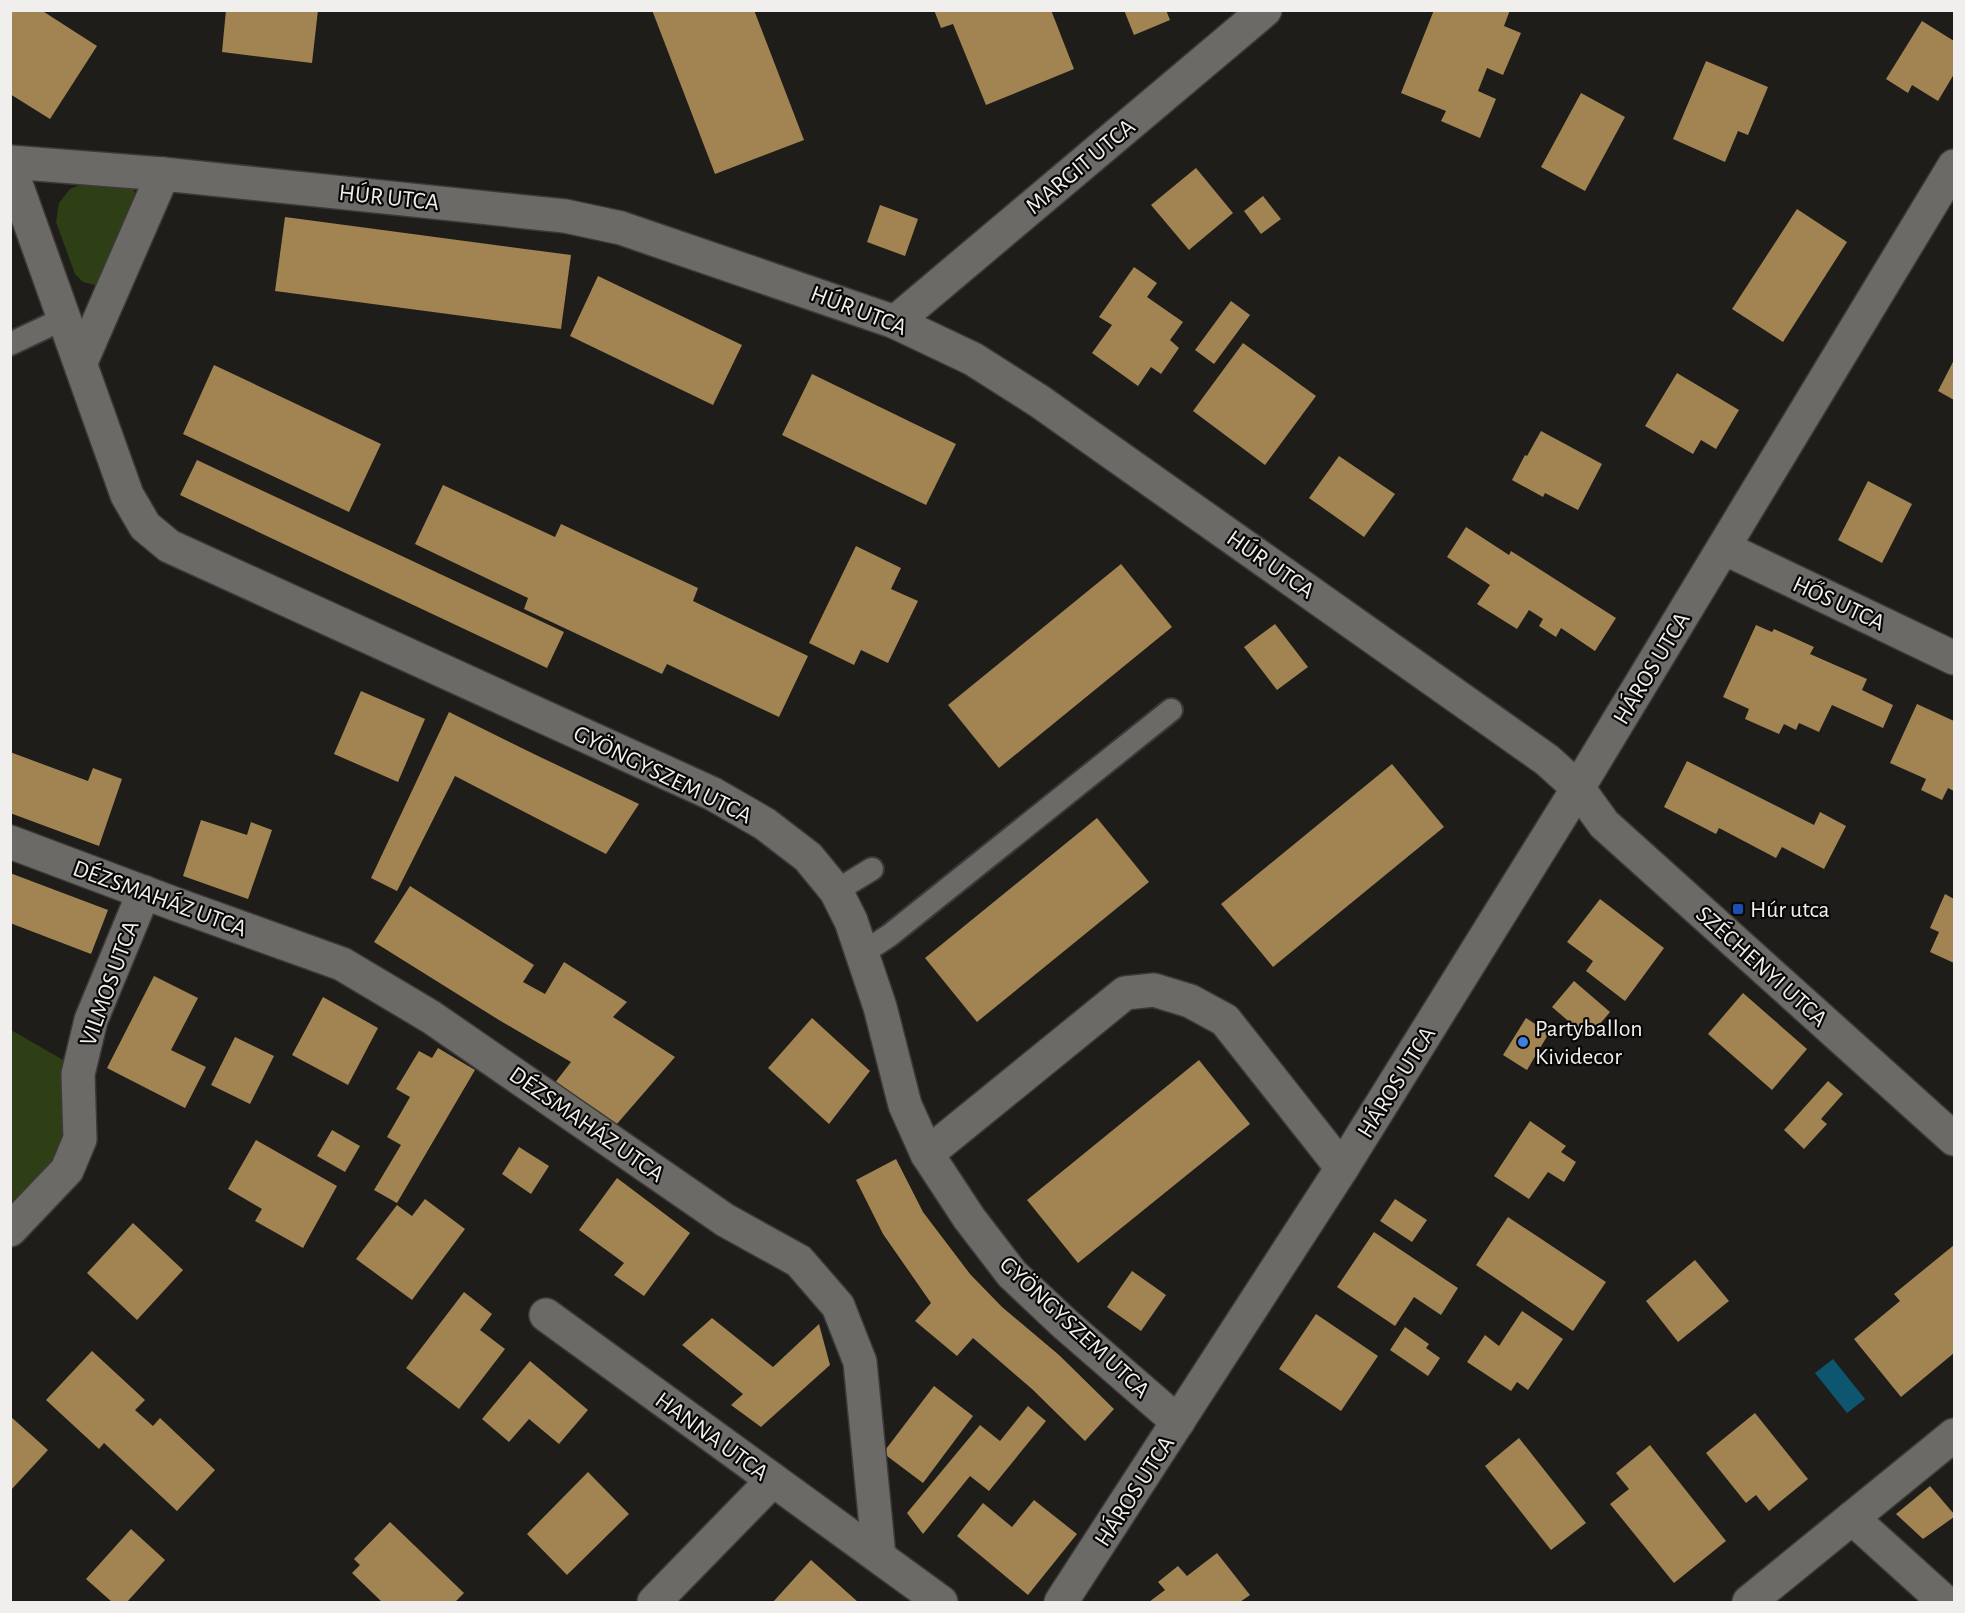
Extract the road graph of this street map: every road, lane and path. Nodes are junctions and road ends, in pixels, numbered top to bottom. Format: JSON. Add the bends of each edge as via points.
{"nodes":[{"id":1,"x":1265,"y":10,"type":"edge"},
{"id":2,"x":10,"y":162,"type":"edge"},
{"id":3,"x":1954,"y":166,"type":"edge"},
{"id":4,"x":10,"y":167,"type":"edge"},
{"id":5,"x":163,"y":174,"type":"junction"},
{"id":6,"x":64,"y":318,"type":"junction"},
{"id":7,"x":895,"y":322,"type":"junction"},
{"id":8,"x":10,"y":344,"type":"edge"},
{"id":9,"x":81,"y":362,"type":"junction"},
{"id":10,"x":1724,"y":548,"type":"junction"},
{"id":11,"x":1954,"y":658,"type":"edge"},
{"id":12,"x":1171,"y":710,"type":"dead end"},
{"id":13,"x":1578,"y":788,"type":"junction"},
{"id":14,"x":10,"y":842,"type":"edge"},
{"id":15,"x":872,"y":869,"type":"dead end"},
{"id":16,"x":836,"y":891,"type":"junction"},
{"id":17,"x":144,"y":892,"type":"junction"},
{"id":18,"x":863,"y":953,"type":"junction"},
{"id":19,"x":1954,"y":1139,"type":"edge"},
{"id":20,"x":927,"y":1154,"type":"junction"},
{"id":21,"x":1342,"y":1168,"type":"junction"},
{"id":22,"x":10,"y":1230,"type":"edge"},
{"id":23,"x":546,"y":1315,"type":"dead end"},
{"id":24,"x":1178,"y":1422,"type":"junction"},
{"id":25,"x":1954,"y":1435,"type":"edge"},
{"id":26,"x":773,"y":1480,"type":"junction"},
{"id":27,"x":1852,"y":1518,"type":"junction"},
{"id":28,"x":879,"y":1557,"type":"junction"},
{"id":29,"x":654,"y":1602,"type":"edge"},
{"id":30,"x":941,"y":1602,"type":"edge"},
{"id":31,"x":1061,"y":1602,"type":"edge"},
{"id":32,"x":1749,"y":1602,"type":"edge"},
{"id":33,"x":1945,"y":1602,"type":"edge"}],
"edges":[{"from":1,"to":7,"type":"street","name":"MARGIT UTCA"},
{"from":2,"to":5,"type":"street","name":"HÚR UTCA"},
{"from":3,"to":10,"type":"street","name":"HÁROS UTCA"},
{"from":4,"to":6,"type":"street","name":"GYÖNGYSZEM UTCA"},
{"from":5,"to":7,"type":"street","name":"HÚR UTCA","via":[[565,216],[621,228]]},
{"from":5,"to":9,"type":"street"},
{"from":6,"to":8,"type":"lane"},
{"from":6,"to":9,"type":"street","name":"GYÖNGYSZEM UTCA"},
{"from":7,"to":13,"type":"street","name":"HÚR UTCA","via":[[973,359],[1039,401],[1547,760]]},
{"from":9,"to":16,"type":"street","name":"GYÖNGYSZEM UTCA","via":[[127,495],[145,526],[169,546],[713,794],[765,824],[808,857]]},
{"from":10,"to":11,"type":"street","name":"HŐS UTCA"},
{"from":10,"to":13,"type":"street","name":"HÁROS UTCA"},
{"from":12,"to":18,"type":"lane"},
{"from":13,"to":19,"type":"street","name":"SZÉCHENYI UTCA","via":[[1604,824]]},
{"from":13,"to":21,"type":"street","name":"HÁROS UTCA"},
{"from":14,"to":17,"type":"street","name":"DÉZSMAHÁZ UTCA"},
{"from":15,"to":16,"type":"lane"},
{"from":16,"to":18,"type":"street","name":"GYÖNGYSZEM UTCA"},
{"from":17,"to":22,"type":"street","name":"VILMOS UTCA","via":[[91,1020],[78,1074],[80,1138],[67,1170]]},
{"from":17,"to":28,"type":"street","name":"DÉZSMAHÁZ UTCA","via":[[342,964],[431,1017],[725,1221],[799,1261],[838,1305],[860,1362]]},
{"from":18,"to":20,"type":"street","name":"GYÖNGYSZEM UTCA","via":[[905,1105]]},
{"from":20,"to":21,"type":"street","name":"HÁROS UTCA","via":[[1125,993],[1154,990],[1190,1001],[1225,1020]]},
{"from":20,"to":24,"type":"street","name":"GYÖNGYSZEM UTCA","via":[[1012,1274]]},
{"from":21,"to":24,"type":"street","name":"HÁROS UTCA"},
{"from":23,"to":26,"type":"street","name":"HANNA UTCA"},
{"from":24,"to":31,"type":"street","name":"HÁROS UTCA"},
{"from":25,"to":27,"type":"street"},
{"from":26,"to":28,"type":"street","name":"HANNA UTCA"},
{"from":26,"to":29,"type":"street"},
{"from":27,"to":32,"type":"street"},
{"from":27,"to":33,"type":"street"},
{"from":28,"to":30,"type":"street"}]}
